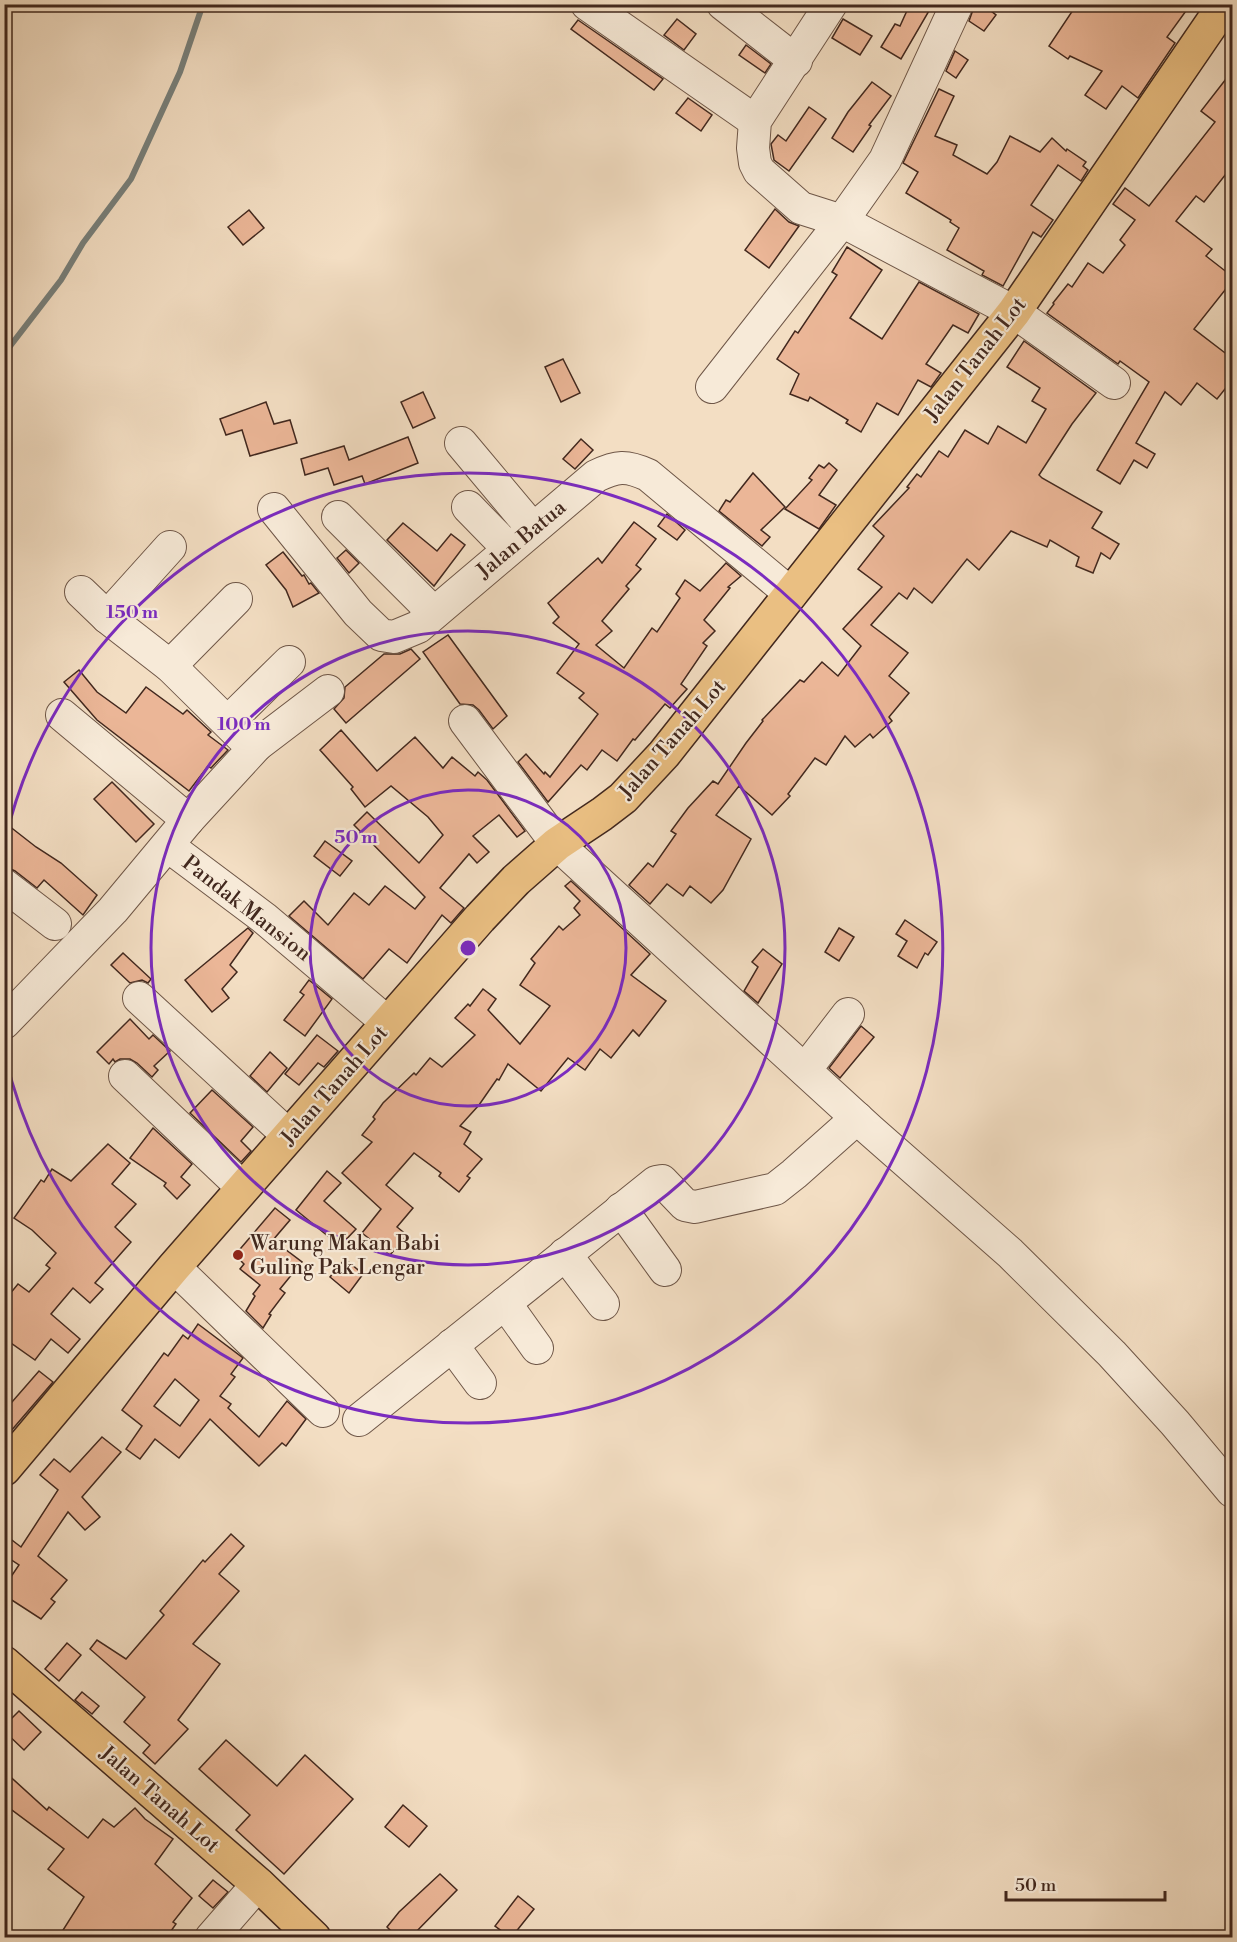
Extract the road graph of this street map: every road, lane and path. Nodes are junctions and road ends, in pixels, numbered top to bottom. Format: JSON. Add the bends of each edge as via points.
{"nodes":[{"id":1,"x":587,"y":4,"type":"edge"},
{"id":2,"x":723,"y":4,"type":"edge"},
{"id":3,"x":831,"y":4,"type":"edge"},
{"id":4,"x":957,"y":4,"type":"edge"},
{"id":5,"x":1225,"y":4,"type":"edge"},
{"id":6,"x":796,"y":61,"type":"junction"},
{"id":7,"x":755,"y":121,"type":"junction"},
{"id":8,"x":842,"y":221,"type":"junction"},
{"id":9,"x":1014,"y":312,"type":"junction"},
{"id":10,"x":1114,"y":383,"type":"dead end"},
{"id":11,"x":712,"y":387,"type":"dead end"},
{"id":12,"x":461,"y":443,"type":"dead end"},
{"id":13,"x":468,"y":507,"type":"dead end"},
{"id":14,"x":274,"y":509,"type":"dead end"},
{"id":15,"x":338,"y":517,"type":"dead end"},
{"id":16,"x":533,"y":529,"type":"junction"},
{"id":17,"x":170,"y":547,"type":"dead end"},
{"id":18,"x":510,"y":549,"type":"junction"},
{"id":19,"x":81,"y":592,"type":"dead end"},
{"id":20,"x":791,"y":594,"type":"junction"},
{"id":21,"x":236,"y":600,"type":"dead end"},
{"id":22,"x":434,"y":613,"type":"junction"},
{"id":23,"x":107,"y":617,"type":"junction"},
{"id":24,"x":289,"y":662,"type":"dead end"},
{"id":25,"x":170,"y":666,"type":"junction"},
{"id":26,"x":328,"y":691,"type":"dead end"},
{"id":27,"x":62,"y":715,"type":"dead end"},
{"id":28,"x":465,"y":721,"type":"dead end"},
{"id":29,"x":228,"y":722,"type":"junction"},
{"id":30,"x":257,"y":745,"type":"junction"},
{"id":31,"x":188,"y":820,"type":"junction"},
{"id":32,"x":557,"y":844,"type":"junction"},
{"id":33,"x":168,"y":846,"type":"junction"},
{"id":34,"x":4,"y":885,"type":"edge"},
{"id":35,"x":55,"y":924,"type":"dead end"},
{"id":36,"x":139,"y":998,"type":"dead end"},
{"id":37,"x":848,"y":1014,"type":"dead end"},
{"id":38,"x":4,"y":1023,"type":"edge"},
{"id":39,"x":388,"y":1023,"type":"junction"},
{"id":40,"x":805,"y":1070,"type":"junction"},
{"id":41,"x":125,"y":1076,"type":"dead end"},
{"id":42,"x":857,"y":1118,"type":"junction"},
{"id":43,"x":289,"y":1136,"type":"junction"},
{"id":44,"x":243,"y":1188,"type":"junction"},
{"id":45,"x":621,"y":1209,"type":"junction"},
{"id":46,"x":565,"y":1254,"type":"junction"},
{"id":47,"x":174,"y":1266,"type":"junction"},
{"id":48,"x":665,"y":1270,"type":"dead end"},
{"id":49,"x":504,"y":1303,"type":"junction"},
{"id":50,"x":603,"y":1304,"type":"dead end"},
{"id":51,"x":452,"y":1345,"type":"junction"},
{"id":52,"x":537,"y":1347,"type":"dead end"},
{"id":53,"x":480,"y":1383,"type":"dead end"},
{"id":54,"x":323,"y":1411,"type":"dead end"},
{"id":55,"x":359,"y":1420,"type":"dead end"},
{"id":56,"x":4,"y":1469,"type":"edge"},
{"id":57,"x":1233,"y":1491,"type":"edge"},
{"id":58,"x":4,"y":1663,"type":"edge"},
{"id":59,"x":258,"y":1884,"type":"junction"},
{"id":60,"x":211,"y":1938,"type":"edge"},
{"id":61,"x":314,"y":1938,"type":"edge"}],
"edges":[{"from":1,"to":7,"type":"street"},
{"from":2,"to":6,"type":"street"},
{"from":3,"to":6,"type":"street"},
{"from":4,"to":8,"type":"street","via":[[885,160]]},
{"from":5,"to":9,"type":"main road","name":"Jalan Tanah Lot"},
{"from":6,"to":7,"type":"street"},
{"from":7,"to":8,"type":"street","via":[[753,148],[759,171],[801,208]]},
{"from":8,"to":9,"type":"street"},
{"from":8,"to":11,"type":"street"},
{"from":9,"to":10,"type":"street"},
{"from":9,"to":20,"type":"main road","name":"Jalan Tanah Lot"},
{"from":12,"to":16,"type":"street"},
{"from":13,"to":18,"type":"street"},
{"from":14,"to":22,"type":"street","name":"Jalan Batua","via":[[358,614],[381,635],[394,637],[418,627]]},
{"from":15,"to":22,"type":"street"},
{"from":16,"to":18,"type":"street","name":"Jalan Batua"},
{"from":16,"to":20,"type":"street","name":"Jalan Batua","via":[[596,476],[622,467],[632,468],[648,475]]},
{"from":17,"to":23,"type":"street"},
{"from":18,"to":22,"type":"street","name":"Jalan Batua"},
{"from":19,"to":23,"type":"street"},
{"from":20,"to":32,"type":"main road","name":"Jalan Tanah Lot","via":[[636,785]]},
{"from":21,"to":25,"type":"street"},
{"from":23,"to":25,"type":"street"},
{"from":24,"to":29,"type":"street"},
{"from":25,"to":29,"type":"street"},
{"from":26,"to":30,"type":"street","name":"Pandak Mansion"},
{"from":27,"to":31,"type":"street"},
{"from":28,"to":32,"type":"street"},
{"from":29,"to":30,"type":"street"},
{"from":30,"to":31,"type":"street","name":"Pandak Mansion"},
{"from":31,"to":33,"type":"street","name":"Pandak Mansion"},
{"from":32,"to":39,"type":"main road","name":"Jalan Tanah Lot","via":[[508,888]]},
{"from":32,"to":40,"type":"street"},
{"from":33,"to":38,"type":"street","via":[[113,910]]},
{"from":33,"to":39,"type":"street","name":"Pandak Mansion","via":[[264,918]]},
{"from":34,"to":35,"type":"street"},
{"from":36,"to":43,"type":"street"},
{"from":37,"to":40,"type":"street"},
{"from":39,"to":43,"type":"main road","name":"Jalan Tanah Lot"},
{"from":40,"to":42,"type":"street"},
{"from":41,"to":44,"type":"street"},
{"from":42,"to":45,"type":"street","via":[[768,1192],[695,1207],[685,1205],[659,1181]]},
{"from":42,"to":57,"type":"street","via":[[1010,1253],[1104,1346]]},
{"from":43,"to":44,"type":"main road","name":"Jalan Tanah Lot"},
{"from":44,"to":47,"type":"main road","name":"Jalan Tanah Lot"},
{"from":45,"to":46,"type":"street"},
{"from":45,"to":48,"type":"street"},
{"from":46,"to":49,"type":"street"},
{"from":46,"to":50,"type":"street"},
{"from":47,"to":54,"type":"street"},
{"from":47,"to":56,"type":"main road","name":"Jalan Tanah Lot"},
{"from":49,"to":51,"type":"street"},
{"from":49,"to":52,"type":"street"},
{"from":51,"to":53,"type":"street"},
{"from":51,"to":55,"type":"street"},
{"from":58,"to":59,"type":"main road","name":"Jalan Tanah Lot"},
{"from":59,"to":60,"type":"street"},
{"from":59,"to":61,"type":"main road","name":"Jalan Tanah Lot"}]}
